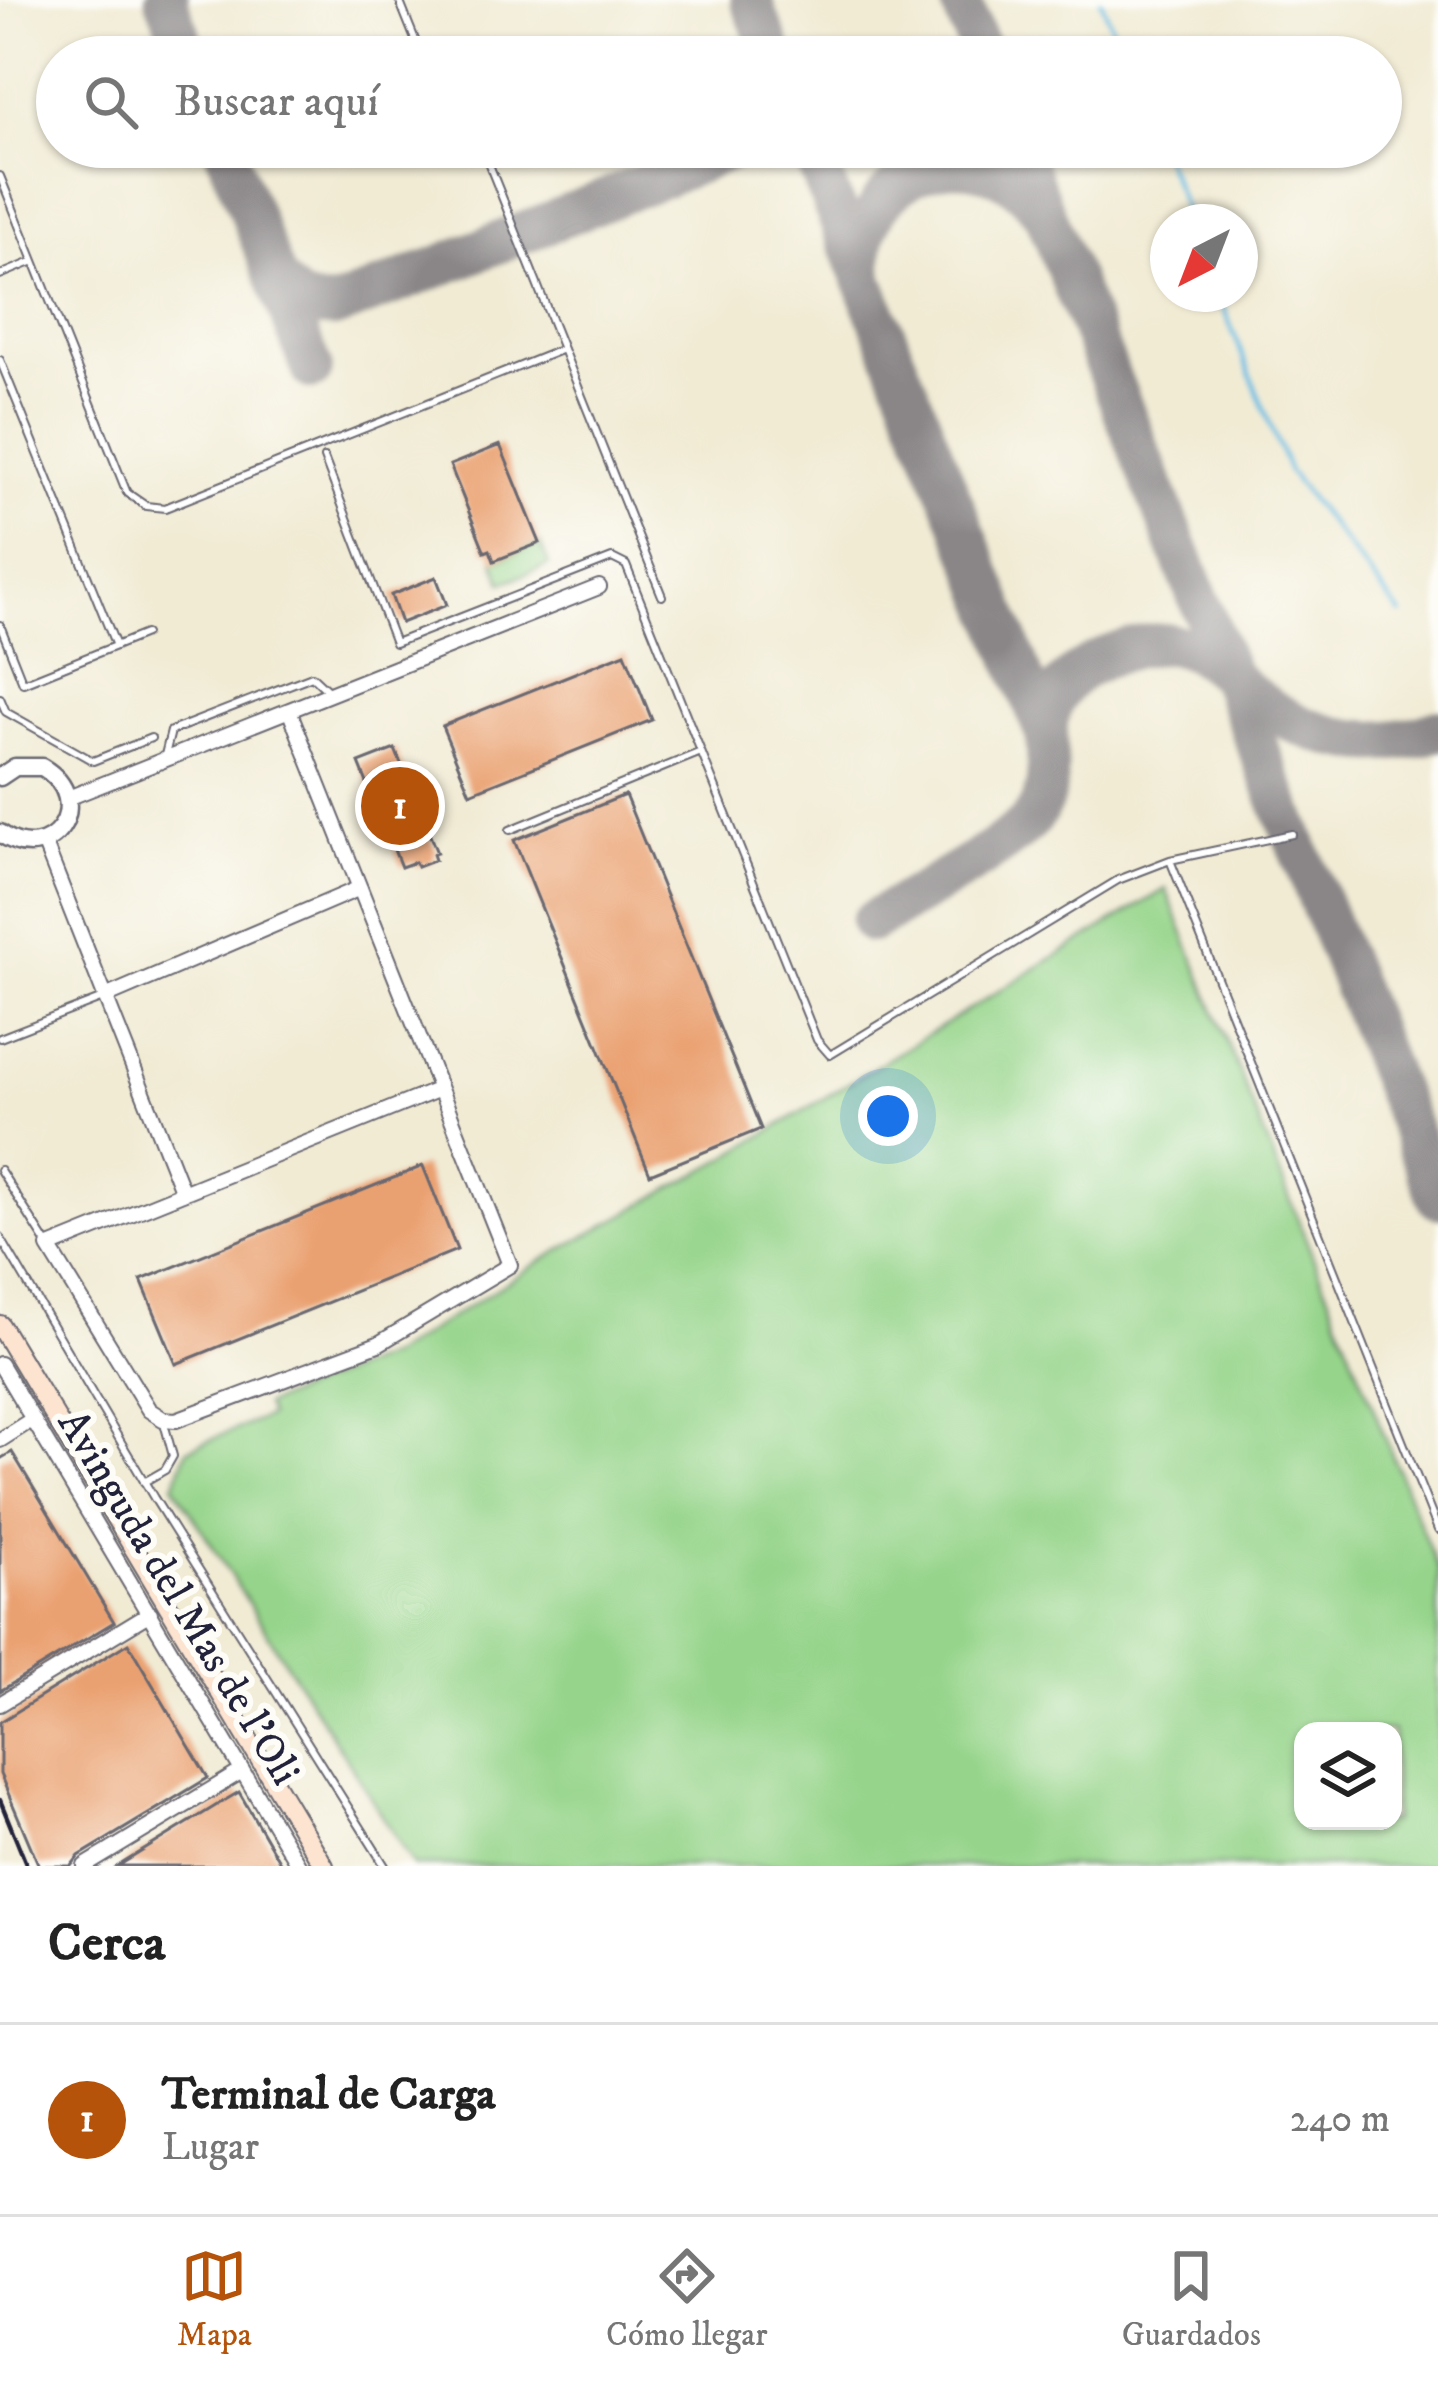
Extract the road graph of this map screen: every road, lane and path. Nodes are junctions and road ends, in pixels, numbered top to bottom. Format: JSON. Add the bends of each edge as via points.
{"nodes":[{"id":1,"x":399,"y":0,"type":"edge"},
{"id":2,"x":414,"y":36,"type":"edge"},
{"id":3,"x":490,"y":168,"type":"edge"},
{"id":4,"x":0,"y":176,"type":"edge"},
{"id":5,"x":34,"y":261,"type":"junction"},
{"id":6,"x":0,"y":274,"type":"edge"},
{"id":7,"x":563,"y":349,"type":"junction"},
{"id":8,"x":0,"y":360,"type":"edge"},
{"id":9,"x":4,"y":382,"type":"edge"},
{"id":10,"x":324,"y":458,"type":"dead end"},
{"id":11,"x":657,"y":585,"type":"junction"},
{"id":12,"x":599,"y":587,"type":"dead end"},
{"id":13,"x":637,"y":593,"type":"junction"},
{"id":14,"x":662,"y":596,"type":"dead end"},
{"id":15,"x":0,"y":625,"type":"edge"},
{"id":16,"x":145,"y":634,"type":"dead end"},
{"id":17,"x":116,"y":646,"type":"junction"},
{"id":18,"x":331,"y":694,"type":"junction"},
{"id":19,"x":0,"y":698,"type":"edge"},
{"id":20,"x":289,"y":710,"type":"junction"},
{"id":21,"x":151,"y":738,"type":"dead end"},
{"id":22,"x":701,"y":752,"type":"junction"},
{"id":23,"x":164,"y":760,"type":"junction"},
{"id":24,"x":1,"y":775,"type":"edge"},
{"id":25,"x":68,"y":798,"type":"junction"},
{"id":26,"x":509,"y":830,"type":"dead end"},
{"id":27,"x":1292,"y":834,"type":"dead end"},
{"id":28,"x":2,"y":838,"type":"edge"},
{"id":29,"x":44,"y":842,"type":"junction"},
{"id":30,"x":1170,"y":860,"type":"junction"},
{"id":31,"x":360,"y":888,"type":"junction"},
{"id":32,"x":105,"y":997,"type":"junction"},
{"id":33,"x":0,"y":1038,"type":"edge"},
{"id":34,"x":440,"y":1089,"type":"junction"},
{"id":35,"x":0,"y":1170,"type":"edge"},
{"id":36,"x":183,"y":1193,"type":"junction"},
{"id":37,"x":0,"y":1237,"type":"edge"},
{"id":38,"x":49,"y":1247,"type":"junction"},
{"id":39,"x":0,"y":1325,"type":"edge"},
{"id":40,"x":0,"y":1364,"type":"edge"},
{"id":41,"x":33,"y":1419,"type":"junction"},
{"id":42,"x":163,"y":1419,"type":"junction"},
{"id":43,"x":0,"y":1440,"type":"edge"},
{"id":44,"x":144,"y":1482,"type":"junction"},
{"id":45,"x":1438,"y":1530,"type":"edge"},
{"id":46,"x":150,"y":1613,"type":"junction"},
{"id":47,"x":0,"y":1704,"type":"edge"},
{"id":48,"x":242,"y":1771,"type":"junction"},
{"id":49,"x":85,"y":1866,"type":"edge"},
{"id":50,"x":299,"y":1866,"type":"edge"},
{"id":51,"x":324,"y":1866,"type":"edge"},
{"id":52,"x":385,"y":1866,"type":"edge"}],
"edges":[{"from":1,"to":2,"type":"lane"},
{"from":3,"to":7,"type":"lane"},
{"from":4,"to":5,"type":"lane"},
{"from":5,"to":6,"type":"lane"},
{"from":5,"to":7,"type":"lane","via":[[127,493],[146,506],[165,508]]},
{"from":7,"to":11,"type":"lane"},
{"from":8,"to":9,"type":"lane"},
{"from":9,"to":17,"type":"lane"},
{"from":10,"to":13,"type":"lane","via":[[395,643],[612,559],[626,565]]},
{"from":11,"to":13,"type":"lane"},
{"from":11,"to":14,"type":"lane"},
{"from":12,"to":18,"type":"street"},
{"from":13,"to":22,"type":"lane"},
{"from":15,"to":17,"type":"lane","via":[[23,683]]},
{"from":16,"to":17,"type":"lane"},
{"from":18,"to":20,"type":"street"},
{"from":18,"to":23,"type":"lane","via":[[312,676],[171,730]]},
{"from":19,"to":21,"type":"lane","via":[[5,712],[93,761]]},
{"from":20,"to":23,"type":"street"},
{"from":20,"to":31,"type":"street"},
{"from":22,"to":26,"type":"lane"},
{"from":22,"to":30,"type":"lane","via":[[830,1055],[1118,880]]},
{"from":23,"to":25,"type":"street"},
{"from":24,"to":25,"type":"street","via":[[42,767]]},
{"from":25,"to":29,"type":"street","via":[[64,824]]},
{"from":27,"to":30,"type":"lane"},
{"from":28,"to":29,"type":"street"},
{"from":29,"to":32,"type":"street"},
{"from":30,"to":45,"type":"lane"},
{"from":31,"to":32,"type":"street"},
{"from":31,"to":34,"type":"street"},
{"from":32,"to":33,"type":"lane"},
{"from":32,"to":36,"type":"street"},
{"from":34,"to":36,"type":"street"},
{"from":34,"to":42,"type":"street","via":[[510,1265],[378,1344]]},
{"from":35,"to":38,"type":"lane"},
{"from":36,"to":38,"type":"street"},
{"from":37,"to":44,"type":"lane"},
{"from":38,"to":42,"type":"street","via":[[149,1410]]},
{"from":39,"to":51,"type":"main road"},
{"from":40,"to":41,"type":"street","name":"Avinguda del Mas de l'Oli"},
{"from":41,"to":43,"type":"street"},
{"from":41,"to":46,"type":"street","name":"Avinguda del Mas de l'Oli"},
{"from":42,"to":44,"type":"lane","via":[[172,1456]]},
{"from":44,"to":52,"type":"lane"},
{"from":46,"to":47,"type":"street"},
{"from":46,"to":48,"type":"street","name":"Avinguda del Mas de l'Oli"},
{"from":48,"to":49,"type":"street"},
{"from":48,"to":50,"type":"street","name":"Avinguda del Mas de l'Oli"}]}
